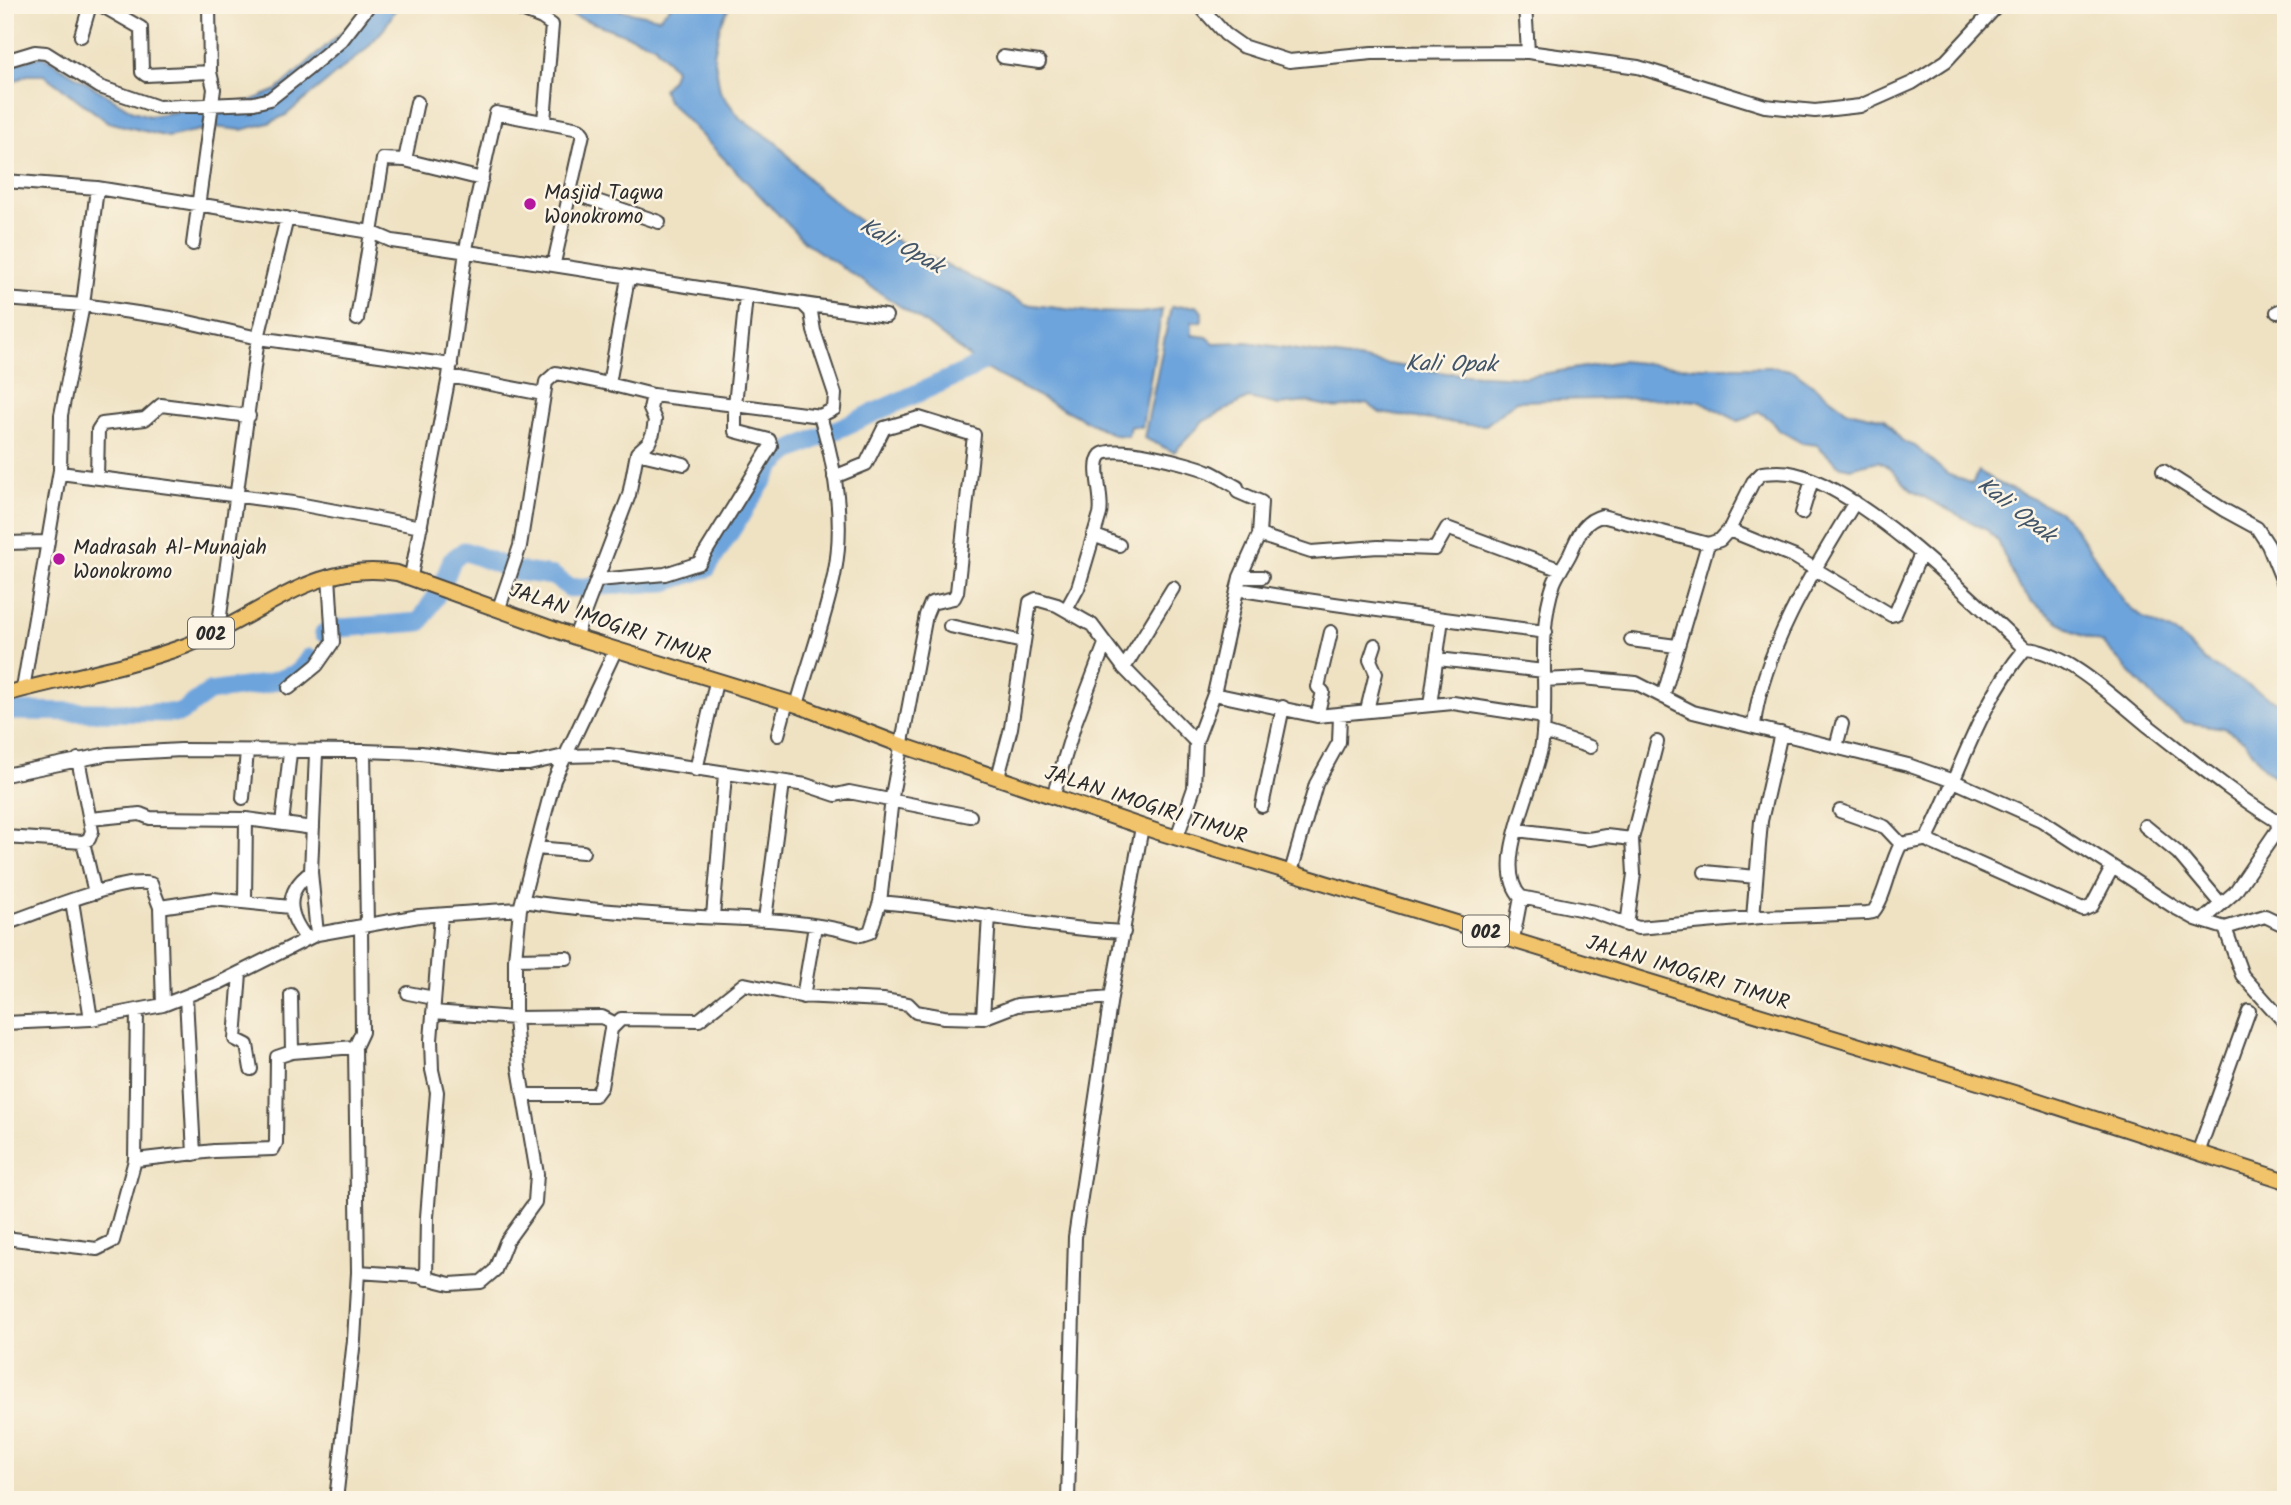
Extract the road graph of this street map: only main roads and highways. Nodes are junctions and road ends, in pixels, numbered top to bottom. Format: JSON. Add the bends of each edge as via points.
{"nodes":[{"id":1,"x":5,"y":694,"type":"edge"},
{"id":2,"x":2286,"y":1181,"type":"edge"}],
"edges":[{"from":1,"to":2,"type":"main road","name":"JALAN IMOGIRI TIMUR","number":"002","via":[[172,650],[329,576],[370,568],[411,576],[575,637],[792,704],[1142,827]]}]}
